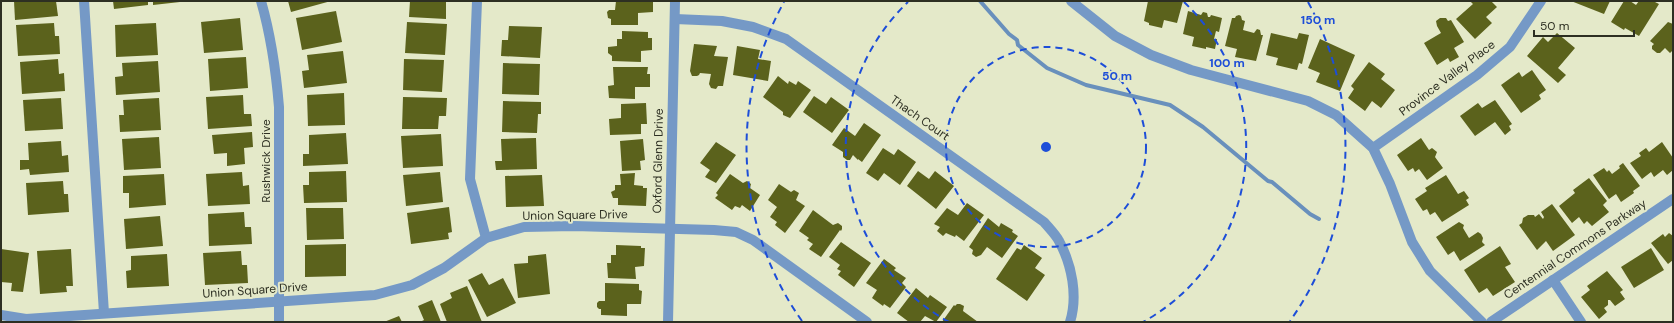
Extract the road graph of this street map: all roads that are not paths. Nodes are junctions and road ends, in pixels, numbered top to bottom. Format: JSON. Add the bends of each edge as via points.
{"nodes":[{"id":1,"x":84,"y":1,"type":"edge"},
{"id":2,"x":261,"y":1,"type":"edge"},
{"id":3,"x":477,"y":1,"type":"edge"},
{"id":4,"x":675,"y":1,"type":"edge"},
{"id":5,"x":1071,"y":1,"type":"edge"},
{"id":6,"x":1541,"y":1,"type":"edge"},
{"id":7,"x":674,"y":19,"type":"junction"},
{"id":8,"x":1373,"y":148,"type":"junction"},
{"id":9,"x":1673,"y":198,"type":"edge"},
{"id":10,"x":670,"y":228,"type":"junction"},
{"id":11,"x":486,"y":238,"type":"junction"},
{"id":12,"x":1553,"y":280,"type":"junction"},
{"id":13,"x":278,"y":302,"type":"junction"},
{"id":14,"x":104,"y":314,"type":"junction"},
{"id":15,"x":1,"y":315,"type":"edge"},
{"id":16,"x":279,"y":322,"type":"edge"},
{"id":17,"x":668,"y":322,"type":"edge"},
{"id":18,"x":867,"y":322,"type":"edge"},
{"id":19,"x":1070,"y":322,"type":"edge"},
{"id":20,"x":1482,"y":322,"type":"edge"},
{"id":21,"x":1491,"y":322,"type":"edge"},
{"id":22,"x":1581,"y":322,"type":"edge"}],
"edges":[{"from":1,"to":14,"type":"street"},
{"from":2,"to":13,"type":"street","name":"Rushwick Drive","via":[[277,73],[279,107]]},
{"from":3,"to":11,"type":"street","via":[[470,179]]},
{"from":4,"to":7,"type":"street","name":"Oxford Glenn Drive"},
{"from":5,"to":8,"type":"street","via":[[1115,36],[1151,55],[1191,70],[1308,101],[1336,115]]},
{"from":6,"to":8,"type":"street","name":"Province Valley Place","via":[[1510,47],[1477,75]]},
{"from":7,"to":10,"type":"street","name":"Oxford Glenn Drive"},
{"from":7,"to":19,"type":"street","name":"Thach Court","via":[[722,21],[753,27],[786,39],[1044,222],[1059,240],[1068,262],[1074,287]]},
{"from":8,"to":20,"type":"street","via":[[1412,242],[1430,271]]},
{"from":9,"to":12,"type":"street","name":"Centennial Commons Parkway"},
{"from":10,"to":11,"type":"street","name":"Union Square Drive","via":[[524,227]]},
{"from":10,"to":17,"type":"street","name":"Oxford Glenn Drive"},
{"from":10,"to":18,"type":"street","name":"Union Square Drive","via":[[736,232],[753,240]]},
{"from":11,"to":13,"type":"street","name":"Union Square Drive","via":[[444,268],[412,285],[375,295]]},
{"from":12,"to":21,"type":"street","name":"Centennial Commons Parkway"},
{"from":12,"to":22,"type":"street"},
{"from":13,"to":14,"type":"street","name":"Union Square Drive"},
{"from":13,"to":16,"type":"street","name":"Rushwick Drive"},
{"from":14,"to":15,"type":"street","name":"Union Square Drive","via":[[26,319]]}]}
